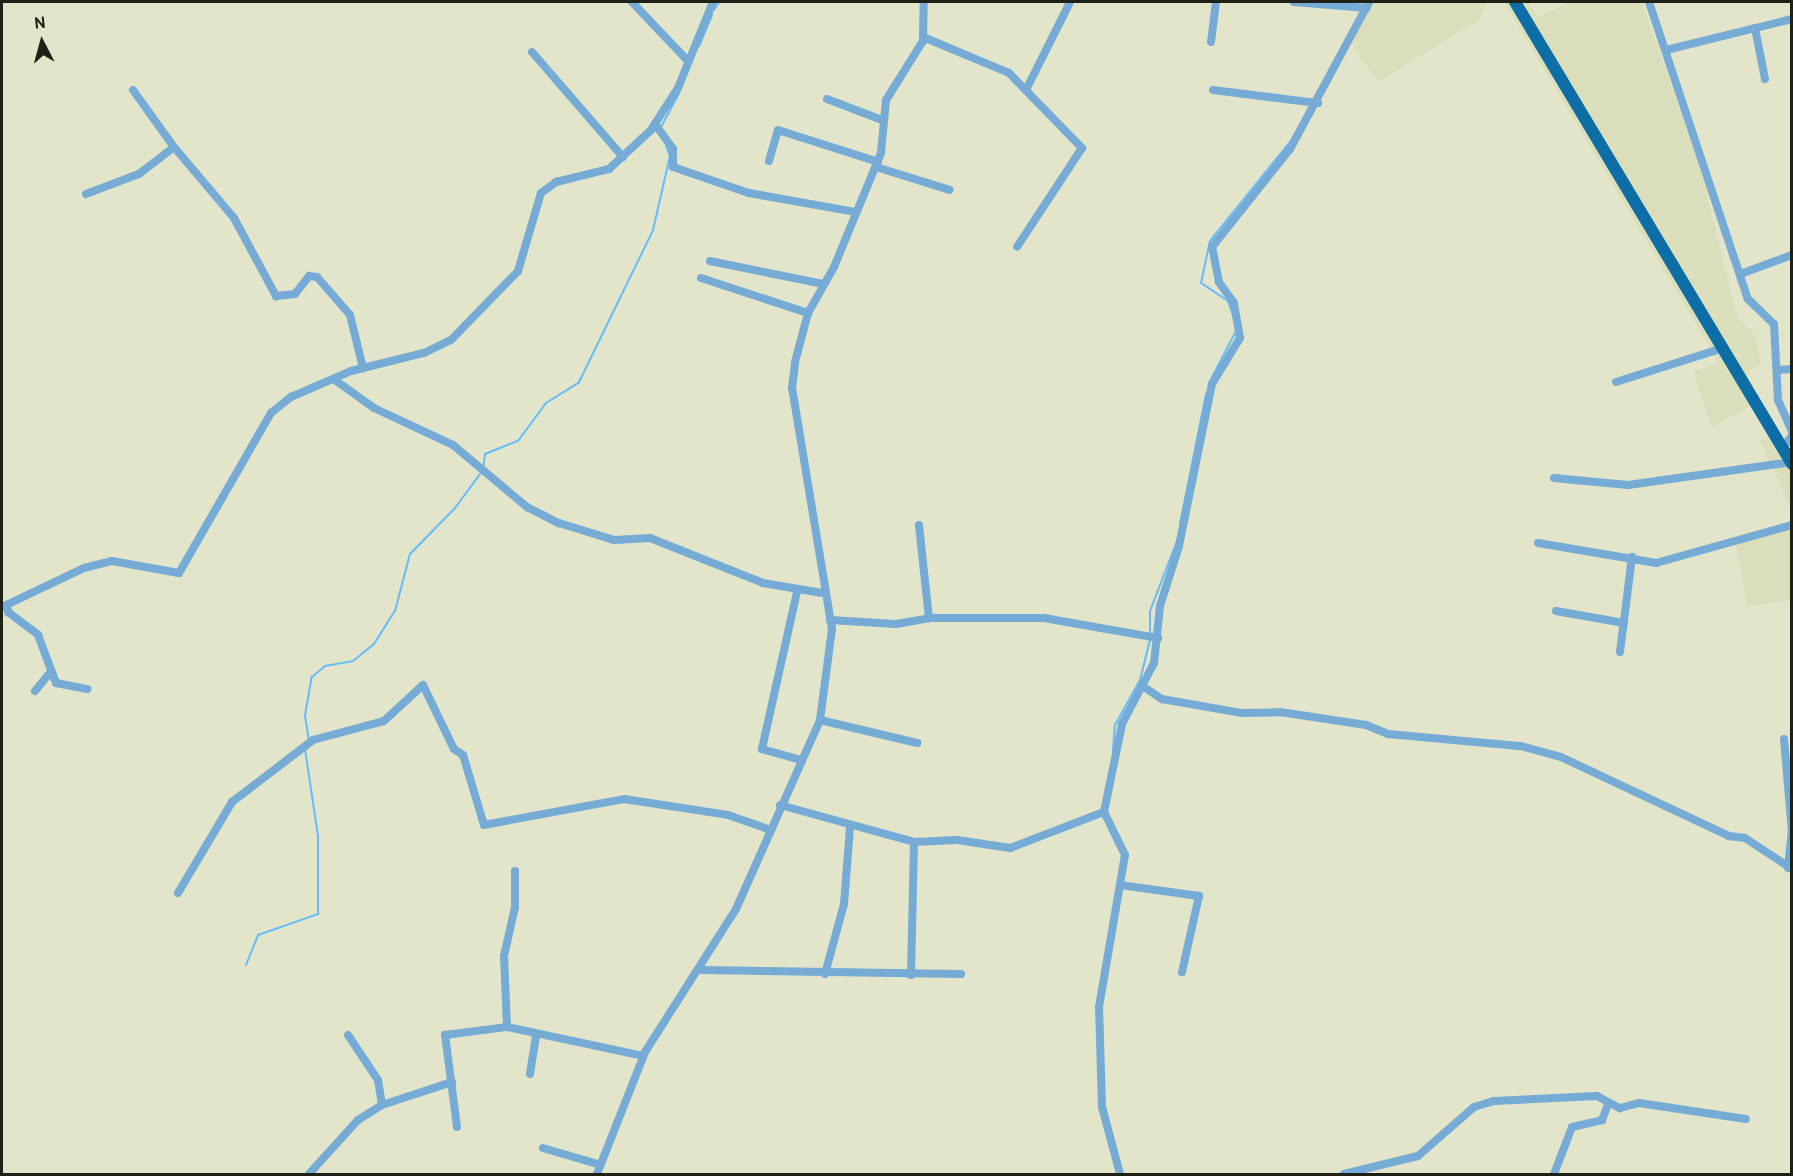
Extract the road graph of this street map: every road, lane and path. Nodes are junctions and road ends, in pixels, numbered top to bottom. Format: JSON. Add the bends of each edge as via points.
{"nodes":[{"id":1,"x":632,"y":2,"type":"edge"},
{"id":2,"x":713,"y":2,"type":"edge"},
{"id":3,"x":924,"y":2,"type":"edge"},
{"id":4,"x":1070,"y":2,"type":"edge"},
{"id":5,"x":1216,"y":2,"type":"edge"},
{"id":6,"x":1294,"y":2,"type":"edge"},
{"id":7,"x":1515,"y":2,"type":"edge"},
{"id":8,"x":1649,"y":2,"type":"edge"},
{"id":9,"x":1368,"y":5,"type":"edge"},
{"id":10,"x":1791,"y":20,"type":"edge"},
{"id":11,"x":1755,"y":28,"type":"junction"},
{"id":12,"x":923,"y":37,"type":"junction"},
{"id":13,"x":1211,"y":42,"type":"dead end"},
{"id":14,"x":1666,"y":50,"type":"junction"},
{"id":15,"x":532,"y":52,"type":"dead end"},
{"id":16,"x":688,"y":61,"type":"junction"},
{"id":17,"x":1765,"y":79,"type":"dead end"},
{"id":18,"x":133,"y":90,"type":"dead end"},
{"id":19,"x":1026,"y":90,"type":"junction"},
{"id":20,"x":1213,"y":90,"type":"dead end"},
{"id":21,"x":827,"y":99,"type":"dead end"},
{"id":22,"x":1318,"y":103,"type":"junction"},
{"id":23,"x":882,"y":120,"type":"junction"},
{"id":24,"x":655,"y":124,"type":"junction"},
{"id":25,"x":174,"y":147,"type":"junction"},
{"id":26,"x":623,"y":157,"type":"junction"},
{"id":27,"x":769,"y":161,"type":"dead end"},
{"id":28,"x":877,"y":164,"type":"junction"},
{"id":29,"x":950,"y":190,"type":"dead end"},
{"id":30,"x":86,"y":194,"type":"dead end"},
{"id":31,"x":856,"y":212,"type":"junction"},
{"id":32,"x":1017,"y":247,"type":"dead end"},
{"id":33,"x":1791,"y":255,"type":"edge"},
{"id":34,"x":710,"y":261,"type":"dead end"},
{"id":35,"x":1743,"y":273,"type":"junction"},
{"id":36,"x":701,"y":278,"type":"dead end"},
{"id":37,"x":824,"y":284,"type":"junction"},
{"id":38,"x":808,"y":314,"type":"junction"},
{"id":39,"x":1723,"y":348,"type":"junction"},
{"id":40,"x":363,"y":368,"type":"junction"},
{"id":41,"x":1791,"y":369,"type":"edge"},
{"id":42,"x":1778,"y":370,"type":"junction"},
{"id":43,"x":335,"y":380,"type":"junction"},
{"id":44,"x":1616,"y":382,"type":"dead end"},
{"id":45,"x":1791,"y":433,"type":"edge"},
{"id":46,"x":1782,"y":449,"type":"junction"},
{"id":47,"x":1791,"y":463,"type":"edge"},
{"id":48,"x":1554,"y":478,"type":"dead end"},
{"id":49,"x":919,"y":525,"type":"dead end"},
{"id":50,"x":1791,"y":525,"type":"edge"},
{"id":51,"x":1538,"y":543,"type":"dead end"},
{"id":52,"x":1632,"y":557,"type":"junction"},
{"id":53,"x":797,"y":592,"type":"junction"},
{"id":54,"x":822,"y":593,"type":"junction"},
{"id":55,"x":4,"y":606,"type":"edge"},
{"id":56,"x":1556,"y":611,"type":"dead end"},
{"id":57,"x":929,"y":618,"type":"junction"},
{"id":58,"x":830,"y":620,"type":"junction"},
{"id":59,"x":1624,"y":623,"type":"junction"},
{"id":60,"x":1158,"y":638,"type":"junction"},
{"id":61,"x":1620,"y":652,"type":"dead end"},
{"id":62,"x":49,"y":674,"type":"junction"},
{"id":63,"x":1144,"y":687,"type":"junction"},
{"id":64,"x":87,"y":689,"type":"dead end"},
{"id":65,"x":35,"y":691,"type":"dead end"},
{"id":66,"x":820,"y":720,"type":"junction"},
{"id":67,"x":1785,"y":739,"type":"dead end"},
{"id":68,"x":917,"y":743,"type":"dead end"},
{"id":69,"x":801,"y":760,"type":"junction"},
{"id":70,"x":780,"y":805,"type":"junction"},
{"id":71,"x":1104,"y":812,"type":"junction"},
{"id":72,"x":850,"y":828,"type":"junction"},
{"id":73,"x":768,"y":829,"type":"junction"},
{"id":74,"x":1791,"y":832,"type":"edge"},
{"id":75,"x":914,"y":842,"type":"junction"},
{"id":76,"x":1790,"y":869,"type":"edge"},
{"id":77,"x":515,"y":871,"type":"dead end"},
{"id":78,"x":1120,"y":885,"type":"junction"},
{"id":79,"x":178,"y":893,"type":"dead end"},
{"id":80,"x":702,"y":970,"type":"junction"},
{"id":81,"x":1182,"y":972,"type":"dead end"},
{"id":82,"x":825,"y":974,"type":"junction"},
{"id":83,"x":961,"y":974,"type":"dead end"},
{"id":84,"x":911,"y":975,"type":"junction"},
{"id":85,"x":507,"y":1026,"type":"junction"},
{"id":86,"x":348,"y":1035,"type":"dead end"},
{"id":87,"x":536,"y":1035,"type":"junction"},
{"id":88,"x":644,"y":1056,"type":"junction"},
{"id":89,"x":530,"y":1074,"type":"dead end"},
{"id":90,"x":452,"y":1082,"type":"junction"},
{"id":91,"x":1608,"y":1104,"type":"junction"},
{"id":92,"x":382,"y":1105,"type":"junction"},
{"id":93,"x":1746,"y":1119,"type":"dead end"},
{"id":94,"x":457,"y":1127,"type":"dead end"},
{"id":95,"x":543,"y":1148,"type":"dead end"},
{"id":96,"x":601,"y":1165,"type":"junction"},
{"id":97,"x":309,"y":1174,"type":"edge"},
{"id":98,"x":597,"y":1174,"type":"edge"},
{"id":99,"x":1120,"y":1174,"type":"edge"},
{"id":100,"x":1344,"y":1174,"type":"edge"},
{"id":101,"x":1554,"y":1174,"type":"edge"}],
"edges":[{"from":1,"to":16,"type":"street"},
{"from":2,"to":16,"type":"street"},
{"from":3,"to":12,"type":"street"},
{"from":4,"to":19,"type":"street"},
{"from":5,"to":13,"type":"street"},
{"from":6,"to":9,"type":"street"},
{"from":7,"to":39,"type":"highway"},
{"from":8,"to":14,"type":"street"},
{"from":9,"to":22,"type":"street"},
{"from":10,"to":11,"type":"street"},
{"from":11,"to":14,"type":"street"},
{"from":11,"to":17,"type":"street"},
{"from":12,"to":19,"type":"street","via":[[1009,73]]},
{"from":12,"to":23,"type":"street","via":[[886,100]]},
{"from":14,"to":35,"type":"street"},
{"from":15,"to":26,"type":"street"},
{"from":16,"to":24,"type":"street"},
{"from":18,"to":25,"type":"street"},
{"from":19,"to":32,"type":"street","via":[[1082,148]]},
{"from":20,"to":22,"type":"street"},
{"from":21,"to":23,"type":"street"},
{"from":22,"to":60,"type":"street","via":[[1290,148],[1212,247],[1219,282],[1234,303],[1240,338],[1212,384],[1179,546],[1160,606]]},
{"from":23,"to":28,"type":"street"},
{"from":24,"to":26,"type":"street"},
{"from":24,"to":31,"type":"street","via":[[673,149],[673,167],[749,193]]},
{"from":25,"to":30,"type":"street","via":[[139,174]]},
{"from":25,"to":40,"type":"street","via":[[234,218],[276,296],[295,294],[309,276],[317,277],[350,315]]},
{"from":26,"to":40,"type":"street","via":[[609,169],[556,182],[541,193],[518,271],[451,340]]},
{"from":27,"to":28,"type":"street","via":[[778,130]]},
{"from":28,"to":29,"type":"street"},
{"from":28,"to":31,"type":"street"},
{"from":31,"to":37,"type":"street"},
{"from":33,"to":35,"type":"street"},
{"from":34,"to":37,"type":"street"},
{"from":35,"to":42,"type":"street","via":[[1748,299],[1774,324]]},
{"from":36,"to":38,"type":"street"},
{"from":37,"to":38,"type":"street"},
{"from":38,"to":54,"type":"street","via":[[792,388]]},
{"from":39,"to":44,"type":"street"},
{"from":39,"to":46,"type":"highway"},
{"from":40,"to":43,"type":"street"},
{"from":41,"to":42,"type":"street"},
{"from":42,"to":45,"type":"street","via":[[1778,400]]},
{"from":43,"to":53,"type":"street","via":[[374,408],[453,445],[527,507],[559,523],[614,540],[650,538]]},
{"from":43,"to":55,"type":"street","via":[[291,397],[271,413],[179,573],[112,561],[84,568]]},
{"from":45,"to":46,"type":"street"},
{"from":46,"to":47,"type":"highway"},
{"from":47,"to":48,"type":"street","via":[[1628,484]]},
{"from":49,"to":57,"type":"street"},
{"from":50,"to":52,"type":"street","via":[[1656,563]]},
{"from":51,"to":52,"type":"street"},
{"from":52,"to":59,"type":"street"},
{"from":53,"to":54,"type":"street"},
{"from":53,"to":69,"type":"street","via":[[762,749]]},
{"from":54,"to":58,"type":"street"},
{"from":55,"to":62,"type":"street","via":[[38,635]]},
{"from":56,"to":59,"type":"street"},
{"from":57,"to":58,"type":"street","via":[[896,624]]},
{"from":57,"to":60,"type":"street","via":[[1044,618]]},
{"from":58,"to":66,"type":"street","via":[[832,653]]},
{"from":59,"to":61,"type":"street"},
{"from":60,"to":63,"type":"street"},
{"from":62,"to":64,"type":"street","via":[[56,683]]},
{"from":62,"to":65,"type":"street"},
{"from":63,"to":71,"type":"street","via":[[1122,724]]},
{"from":63,"to":76,"type":"street","via":[[1162,699],[1241,713],[1280,712],[1366,725],[1388,734],[1521,746],[1561,756],[1729,836],[1745,838]]},
{"from":66,"to":68,"type":"street"},
{"from":66,"to":69,"type":"street"},
{"from":67,"to":74,"type":"street"},
{"from":69,"to":70,"type":"street"},
{"from":70,"to":72,"type":"street"},
{"from":70,"to":73,"type":"street"},
{"from":71,"to":75,"type":"street","via":[[1010,848],[957,840]]},
{"from":71,"to":78,"type":"street","via":[[1125,855]]},
{"from":72,"to":75,"type":"street"},
{"from":72,"to":82,"type":"street","via":[[844,904]]},
{"from":73,"to":79,"type":"street","via":[[728,815],[624,799],[484,825],[463,755],[454,749],[423,685],[384,721],[313,740],[232,802]]},
{"from":73,"to":80,"type":"street","via":[[736,909]]},
{"from":74,"to":76,"type":"street"},
{"from":75,"to":84,"type":"street"},
{"from":77,"to":85,"type":"street","via":[[515,907],[504,956]]},
{"from":78,"to":81,"type":"street","via":[[1199,896]]},
{"from":78,"to":99,"type":"street","via":[[1102,971],[1099,1035],[1102,1107]]},
{"from":80,"to":82,"type":"street"},
{"from":80,"to":88,"type":"street"},
{"from":82,"to":84,"type":"street"},
{"from":83,"to":84,"type":"street"},
{"from":85,"to":87,"type":"street"},
{"from":85,"to":90,"type":"street","via":[[445,1035]]},
{"from":86,"to":92,"type":"street","via":[[378,1080]]},
{"from":87,"to":88,"type":"street"},
{"from":87,"to":89,"type":"street"},
{"from":88,"to":96,"type":"street"},
{"from":90,"to":92,"type":"street"},
{"from":90,"to":94,"type":"street"},
{"from":91,"to":93,"type":"street","via":[[1639,1103]]},
{"from":91,"to":100,"type":"street","via":[[1597,1096],[1484,1103],[1418,1156]]},
{"from":91,"to":101,"type":"street","via":[[1602,1120],[1572,1127]]},
{"from":92,"to":97,"type":"street","via":[[358,1120]]},
{"from":95,"to":96,"type":"street"},
{"from":96,"to":98,"type":"street"}]}
